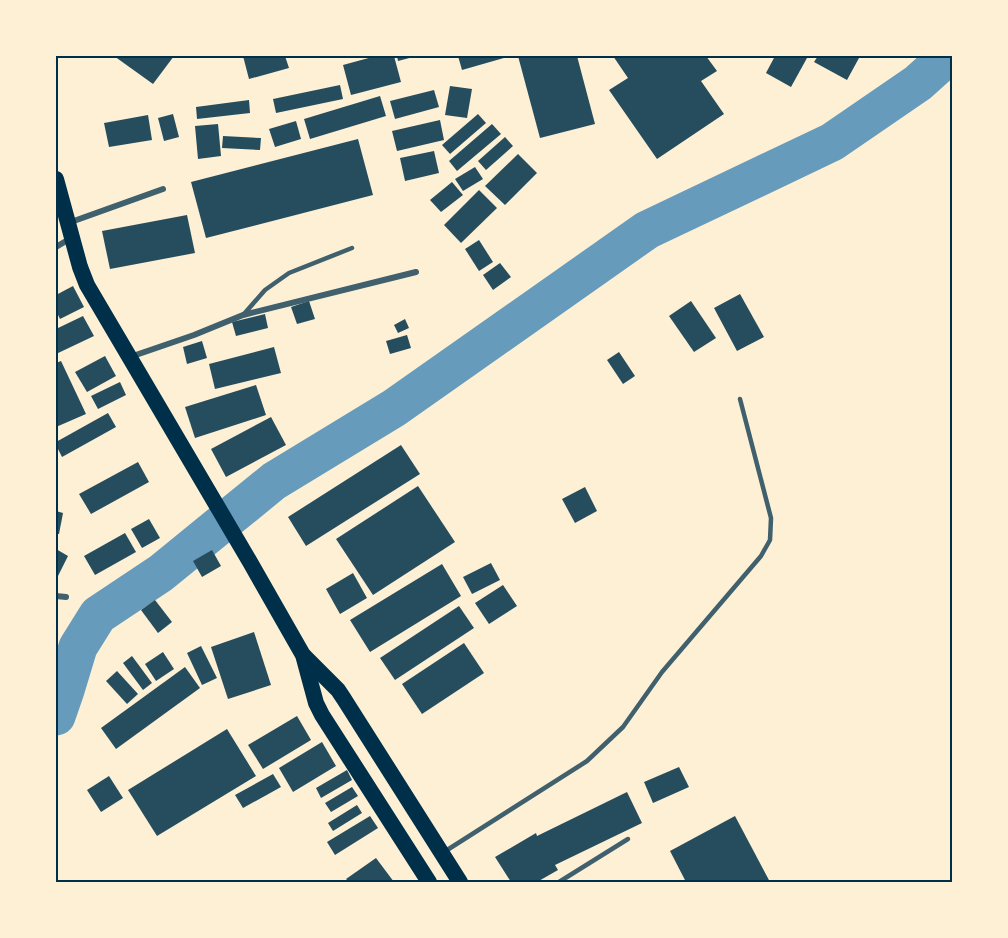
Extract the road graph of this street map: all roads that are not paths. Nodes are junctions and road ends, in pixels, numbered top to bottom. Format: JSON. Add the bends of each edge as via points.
{"nodes":[{"id":1,"x":56,"y":179,"type":"edge"},
{"id":2,"x":163,"y":189,"type":"dead end"},
{"id":3,"x":69,"y":231,"type":"junction"},
{"id":4,"x":56,"y":247,"type":"edge"},
{"id":5,"x":352,"y":248,"type":"dead end"},
{"id":6,"x":416,"y":272,"type":"dead end"},
{"id":7,"x":243,"y":315,"type":"junction"},
{"id":8,"x":129,"y":357,"type":"junction"},
{"id":9,"x":740,"y":399,"type":"dead end"},
{"id":10,"x":56,"y":596,"type":"edge"},
{"id":11,"x":66,"y":597,"type":"dead end"},
{"id":12,"x":303,"y":655,"type":"junction"},
{"id":13,"x":628,"y":839,"type":"dead end"},
{"id":14,"x":442,"y":854,"type":"junction"},
{"id":15,"x":429,"y":882,"type":"edge"},
{"id":16,"x":460,"y":882,"type":"edge"},
{"id":17,"x":559,"y":882,"type":"edge"}],
"edges":[{"from":1,"to":3,"type":"highway"},
{"from":2,"to":3,"type":"street"},
{"from":3,"to":4,"type":"street"},
{"from":3,"to":8,"type":"highway","via":[[87,285]]},
{"from":5,"to":7,"type":"lane","via":[[289,273],[265,290]]},
{"from":6,"to":7,"type":"street"},
{"from":7,"to":8,"type":"street"},
{"from":8,"to":12,"type":"highway"},
{"from":9,"to":14,"type":"lane","via":[[771,518],[770,540],[761,556],[662,672],[623,728],[587,761]]},
{"from":10,"to":11,"type":"street"},
{"from":12,"to":14,"type":"highway","via":[[338,690]]},
{"from":12,"to":15,"type":"highway","via":[[322,714]]},
{"from":13,"to":17,"type":"lane"},
{"from":14,"to":16,"type":"highway"}]}
